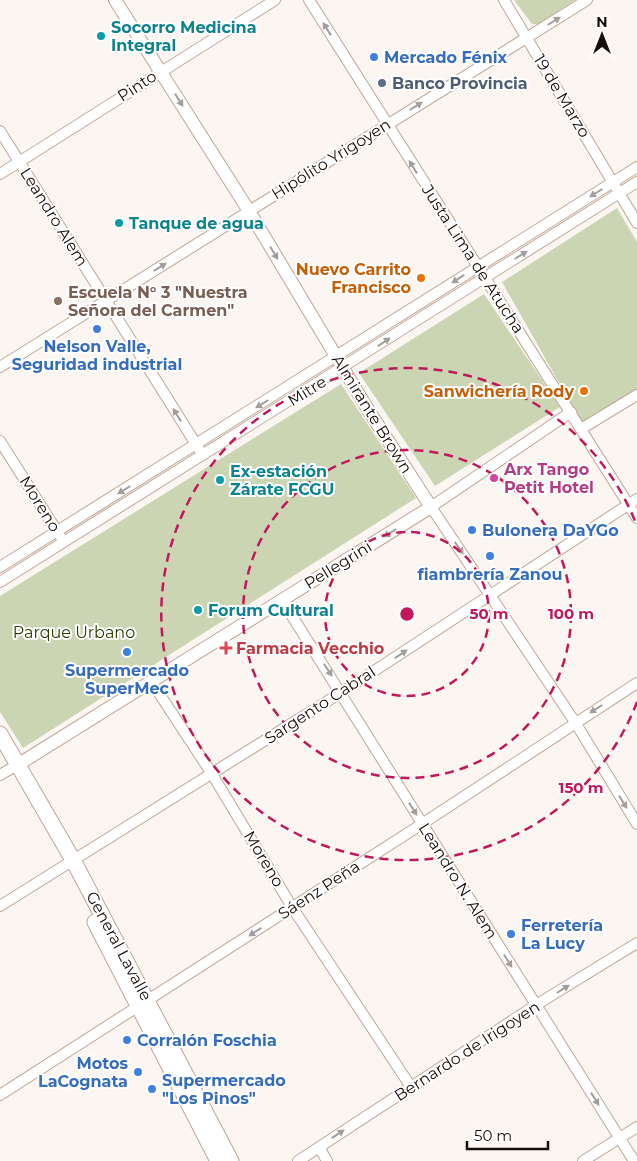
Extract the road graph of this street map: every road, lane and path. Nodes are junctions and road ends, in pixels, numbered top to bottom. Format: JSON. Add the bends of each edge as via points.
{"nodes":[{"id":1,"x":115,"y":0,"type":"edge"},
{"id":2,"x":275,"y":0,"type":"edge"},
{"id":3,"x":309,"y":0,"type":"edge"},
{"id":4,"x":504,"y":0,"type":"edge"},
{"id":5,"x":587,"y":0,"type":"edge"},
{"id":6,"x":528,"y":37,"type":"junction"},
{"id":7,"x":160,"y":71,"type":"junction"},
{"id":8,"x":386,"y":124,"type":"junction"},
{"id":9,"x":0,"y":131,"type":"edge"},
{"id":10,"x":19,"y":162,"type":"junction"},
{"id":11,"x":637,"y":167,"type":"edge"},
{"id":12,"x":0,"y":174,"type":"edge"},
{"id":13,"x":614,"y":182,"type":"junction"},
{"id":14,"x":637,"y":182,"type":"edge"},
{"id":15,"x":620,"y":193,"type":"junction"},
{"id":16,"x":249,"y":212,"type":"junction"},
{"id":17,"x":637,"y":222,"type":"edge"},
{"id":18,"x":477,"y":267,"type":"junction"},
{"id":19,"x":484,"y":278,"type":"junction"},
{"id":20,"x":107,"y":300,"type":"junction"},
{"id":21,"x":336,"y":357,"type":"junction"},
{"id":22,"x":0,"y":367,"type":"edge"},
{"id":23,"x":343,"y":368,"type":"junction"},
{"id":24,"x":637,"y":395,"type":"edge"},
{"id":25,"x":570,"y":412,"type":"junction"},
{"id":26,"x":581,"y":429,"type":"junction"},
{"id":27,"x":0,"y":440,"type":"edge"},
{"id":28,"x":196,"y":445,"type":"junction"},
{"id":29,"x":203,"y":456,"type":"junction"},
{"id":30,"x":633,"y":502,"type":"edge"},
{"id":31,"x":431,"y":508,"type":"junction"},
{"id":32,"x":637,"y":518,"type":"edge"},
{"id":33,"x":58,"y":532,"type":"junction"},
{"id":34,"x":65,"y":543,"type":"junction"},
{"id":35,"x":0,"y":567,"type":"edge"},
{"id":36,"x":0,"y":582,"type":"edge"},
{"id":37,"x":491,"y":594,"type":"junction"},
{"id":38,"x":282,"y":600,"type":"junction"},
{"id":39,"x":151,"y":681,"type":"junction"},
{"id":40,"x":637,"y":683,"type":"edge"},
{"id":41,"x":342,"y":692,"type":"junction"},
{"id":42,"x":575,"y":722,"type":"junction"},
{"id":43,"x":0,"y":734,"type":"edge"},
{"id":44,"x":0,"y":753,"type":"edge"},
{"id":45,"x":9,"y":769,"type":"edge"},
{"id":46,"x":212,"y":774,"type":"junction"},
{"id":47,"x":422,"y":824,"type":"junction"},
{"id":48,"x":637,"y":824,"type":"edge"},
{"id":49,"x":69,"y":862,"type":"junction"},
{"id":50,"x":0,"y":906,"type":"edge"},
{"id":51,"x":292,"y":907,"type":"junction"},
{"id":52,"x":637,"y":943,"type":"edge"},
{"id":53,"x":143,"y":1004,"type":"junction"},
{"id":54,"x":536,"y":1005,"type":"junction"},
{"id":55,"x":411,"y":1087,"type":"junction"},
{"id":56,"x":0,"y":1095,"type":"edge"},
{"id":57,"x":637,"y":1127,"type":"edge"},
{"id":58,"x":620,"y":1138,"type":"junction"},
{"id":59,"x":318,"y":1147,"type":"junction"},
{"id":60,"x":218,"y":1161,"type":"edge"},
{"id":61,"x":231,"y":1161,"type":"edge"},
{"id":62,"x":298,"y":1161,"type":"edge"},
{"id":63,"x":327,"y":1161,"type":"edge"},
{"id":64,"x":583,"y":1161,"type":"edge"},
{"id":65,"x":634,"y":1161,"type":"edge"}],
"edges":[{"from":1,"to":7,"type":"street","name":"Almirante Brown"},
{"from":2,"to":7,"type":"street","name":"Pinto"},
{"from":8,"to":3,"type":"street","name":"Justa Lima de Atucha","one_way":true},
{"from":4,"to":6,"type":"street","name":"19 de Marzo"},
{"from":6,"to":5,"type":"street","name":"Hipólito Yrigoyen","one_way":true},
{"from":8,"to":6,"type":"street","name":"Hipólito Yrigoyen","one_way":true},
{"from":6,"to":13,"type":"street","name":"19 de Marzo"},
{"from":7,"to":10,"type":"street","name":"Pinto"},
{"from":7,"to":16,"type":"street","name":"Almirante Brown","one_way":true},
{"from":8,"to":16,"type":"street","name":"Hipólito Yrigoyen"},
{"from":18,"to":8,"type":"street","name":"Justa Lima de Atucha","one_way":true},
{"from":9,"to":10,"type":"street","name":"Leandro Alem"},
{"from":10,"to":12,"type":"street","name":"Pinto"},
{"from":10,"to":20,"type":"street","name":"Leandro Alem"},
{"from":11,"to":13,"type":"street","name":"Mitre"},
{"from":13,"to":15,"type":"street","name":"19 de Marzo"},
{"from":13,"to":18,"type":"street","name":"Mitre","one_way":true},
{"from":14,"to":15,"type":"street","name":"Mitre"},
{"from":15,"to":17,"type":"street","name":"19 de Marzo"},
{"from":19,"to":15,"type":"street","name":"Mitre","one_way":true},
{"from":20,"to":16,"type":"street","name":"Hipólito Yrigoyen","one_way":true},
{"from":16,"to":21,"type":"street","name":"Almirante Brown","one_way":true},
{"from":18,"to":19,"type":"street","name":"Justa Lima de Atucha"},
{"from":18,"to":21,"type":"street","name":"Mitre","one_way":true},
{"from":23,"to":19,"type":"street","name":"Mitre","one_way":true},
{"from":19,"to":25,"type":"street","name":"Justa Lima de Atucha"},
{"from":20,"to":22,"type":"street","name":"Hipólito Yrigoyen"},
{"from":28,"to":20,"type":"street","name":"Leandro Alem","one_way":true},
{"from":21,"to":23,"type":"street","name":"Almirante Brown"},
{"from":21,"to":28,"type":"street","name":"Mitre","one_way":true},
{"from":23,"to":29,"type":"street","name":"Mitre"},
{"from":23,"to":31,"type":"street","name":"Almirante Brown"},
{"from":24,"to":26,"type":"street"},
{"from":25,"to":26,"type":"street","name":"Justa Lima de Atucha"},
{"from":25,"to":31,"type":"street","name":"Pellegrini"},
{"from":26,"to":30,"type":"street","name":"Justa Lima de Atucha"},
{"from":27,"to":33,"type":"street","name":"Moreno"},
{"from":28,"to":29,"type":"street","name":"Leandro Alem"},
{"from":28,"to":33,"type":"street","name":"Mitre","one_way":true},
{"from":29,"to":34,"type":"street","name":"Mitre"},
{"from":30,"to":32,"type":"street","name":"Justa Lima de Atucha"},
{"from":30,"to":37,"type":"street","name":"Sargento Cabral"},
{"from":31,"to":37,"type":"street","name":"Almirante Brown","one_way":true},
{"from":31,"to":38,"type":"street","name":"Pellegrini","one_way":true},
{"from":33,"to":34,"type":"street","name":"Moreno"},
{"from":33,"to":35,"type":"street","name":"Mitre"},
{"from":34,"to":36,"type":"street","name":"Mitre"},
{"from":41,"to":37,"type":"street","name":"Sargento Cabral","one_way":true},
{"from":37,"to":42,"type":"street","name":"Almirante Brown"},
{"from":38,"to":39,"type":"street","name":"Pellegrini"},
{"from":38,"to":41,"type":"street","name":"Leandro N. Alem","one_way":true},
{"from":39,"to":45,"type":"street","name":"Pellegrini"},
{"from":39,"to":46,"type":"street","name":"Moreno"},
{"from":40,"to":42,"type":"street","name":"Sáenz Peña","one_way":true},
{"from":41,"to":46,"type":"street","name":"Sargento Cabral"},
{"from":41,"to":47,"type":"street","name":"Leandro N. Alem","one_way":true},
{"from":42,"to":47,"type":"street","name":"Sáenz Peña"},
{"from":42,"to":48,"type":"street","name":"Almirante Brown","one_way":true},
{"from":43,"to":45,"type":"main road","name":"General Lavalle"},
{"from":44,"to":45,"type":"main road","name":"General Lavalle"},
{"from":45,"to":49,"type":"main road","name":"General Lavalle"},
{"from":46,"to":49,"type":"street","name":"Sargento Cabral"},
{"from":46,"to":51,"type":"street","name":"Moreno"},
{"from":47,"to":51,"type":"street","name":"Sáenz Peña"},
{"from":47,"to":54,"type":"street","name":"Leandro N. Alem","one_way":true},
{"from":49,"to":50,"type":"street","name":"Sargento Cabral"},
{"from":49,"to":53,"type":"main road","name":"General Lavalle"},
{"from":51,"to":53,"type":"street","name":"Sáenz Peña","one_way":true},
{"from":51,"to":55,"type":"street","name":"Moreno"},
{"from":54,"to":52,"type":"street","name":"Bernardo de Irigoyen","one_way":true},
{"from":53,"to":56,"type":"street","name":"Sáenz Peña"},
{"from":53,"to":60,"type":"main road","name":"General Lavalle"},
{"from":53,"to":61,"type":"main road","name":"General Lavalle"},
{"from":54,"to":55,"type":"street","name":"Bernardo de Irigoyen"},
{"from":54,"to":58,"type":"street","name":"Leandro N. Alem","one_way":true},
{"from":59,"to":55,"type":"street","name":"Bernardo de Irigoyen","one_way":true},
{"from":57,"to":58,"type":"street"},
{"from":58,"to":64,"type":"street"},
{"from":58,"to":65,"type":"street","name":"Leandro N. Alem"},
{"from":59,"to":62,"type":"street","name":"Bernardo de Irigoyen"},
{"from":59,"to":63,"type":"street"}]}
